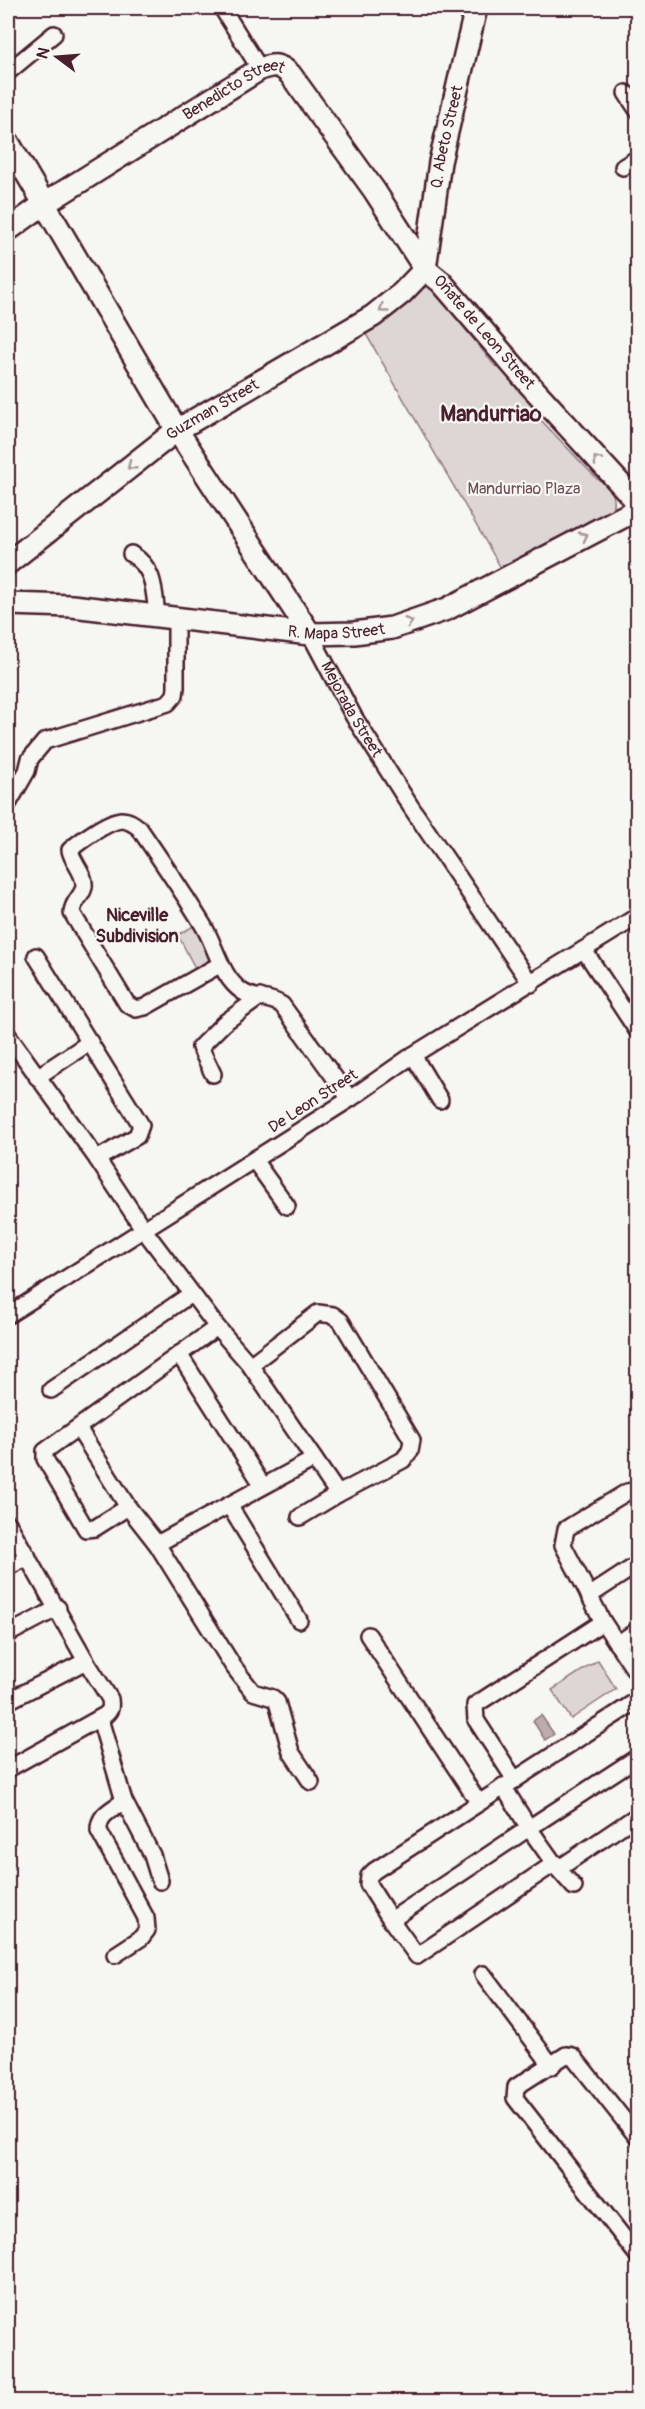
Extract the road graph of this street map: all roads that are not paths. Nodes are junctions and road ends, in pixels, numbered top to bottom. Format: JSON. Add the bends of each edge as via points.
{"nodes":[{"id":1,"x":222,"y":8,"type":"edge"},
{"id":2,"x":476,"y":8,"type":"edge"},
{"id":3,"x":54,"y":34,"type":"dead end"},
{"id":4,"x":260,"y":69,"type":"junction"},
{"id":5,"x":8,"y":72,"type":"edge"},
{"id":6,"x":626,"y":93,"type":"dead end"},
{"id":7,"x":638,"y":111,"type":"edge"},
{"id":8,"x":8,"y":142,"type":"edge"},
{"id":9,"x":638,"y":158,"type":"edge"},
{"id":10,"x":623,"y":167,"type":"dead end"},
{"id":11,"x":44,"y":204,"type":"junction"},
{"id":12,"x":8,"y":230,"type":"edge"},
{"id":13,"x":425,"y":269,"type":"junction"},
{"id":14,"x":177,"y":430,"type":"junction"},
{"id":15,"x":638,"y":503,"type":"edge"},
{"id":16,"x":638,"y":509,"type":"edge"},
{"id":17,"x":131,"y":554,"type":"dead end"},
{"id":18,"x":8,"y":563,"type":"edge"},
{"id":19,"x":8,"y":604,"type":"edge"},
{"id":20,"x":166,"y":617,"type":"junction"},
{"id":21,"x":310,"y":634,"type":"junction"},
{"id":22,"x":8,"y":804,"type":"edge"},
{"id":23,"x":638,"y":916,"type":"edge"},
{"id":24,"x":584,"y":950,"type":"junction"},
{"id":25,"x":36,"y":956,"type":"dead end"},
{"id":26,"x":221,"y":964,"type":"junction"},
{"id":27,"x":531,"y":984,"type":"junction"},
{"id":28,"x":260,"y":998,"type":"junction"},
{"id":29,"x":638,"y":1032,"type":"edge"},
{"id":30,"x":8,"y":1035,"type":"edge"},
{"id":31,"x":90,"y":1042,"type":"junction"},
{"id":32,"x":413,"y":1055,"type":"junction"},
{"id":33,"x":213,"y":1074,"type":"dead end"},
{"id":34,"x":37,"y":1077,"type":"junction"},
{"id":35,"x":350,"y":1099,"type":"junction"},
{"id":36,"x":440,"y":1100,"type":"dead end"},
{"id":37,"x":97,"y":1159,"type":"junction"},
{"id":38,"x":254,"y":1160,"type":"junction"},
{"id":39,"x":287,"y":1206,"type":"dead end"},
{"id":40,"x":144,"y":1230,"type":"junction"},
{"id":41,"x":191,"y":1294,"type":"junction"},
{"id":42,"x":8,"y":1315,"type":"edge"},
{"id":43,"x":217,"y":1327,"type":"junction"},
{"id":44,"x":179,"y":1354,"type":"junction"},
{"id":45,"x":250,"y":1365,"type":"junction"},
{"id":46,"x":51,"y":1390,"type":"dead end"},
{"id":47,"x":78,"y":1428,"type":"junction"},
{"id":48,"x":314,"y":1459,"type":"junction"},
{"id":49,"x":263,"y":1486,"type":"junction"},
{"id":50,"x":638,"y":1490,"type":"edge"},
{"id":51,"x":338,"y":1494,"type":"junction"},
{"id":52,"x":229,"y":1505,"type":"junction"},
{"id":53,"x":128,"y":1507,"type":"junction"},
{"id":54,"x":300,"y":1517,"type":"dead end"},
{"id":55,"x":8,"y":1523,"type":"edge"},
{"id":56,"x":157,"y":1544,"type":"junction"},
{"id":57,"x":28,"y":1557,"type":"junction"},
{"id":58,"x":638,"y":1564,"type":"edge"},
{"id":59,"x":8,"y":1568,"type":"edge"},
{"id":60,"x":589,"y":1596,"type":"junction"},
{"id":61,"x":58,"y":1608,"type":"junction"},
{"id":62,"x":299,"y":1620,"type":"dead end"},
{"id":63,"x":603,"y":1622,"type":"junction"},
{"id":64,"x":638,"y":1630,"type":"edge"},
{"id":65,"x":8,"y":1634,"type":"edge"},
{"id":66,"x":368,"y":1635,"type":"dead end"},
{"id":67,"x":617,"y":1644,"type":"junction"},
{"id":68,"x":86,"y":1661,"type":"junction"},
{"id":69,"x":638,"y":1675,"type":"edge"},
{"id":70,"x":638,"y":1700,"type":"edge"},
{"id":71,"x":8,"y":1701,"type":"edge"},
{"id":72,"x":100,"y":1719,"type":"junction"},
{"id":73,"x":638,"y":1757,"type":"edge"},
{"id":74,"x":8,"y":1769,"type":"edge"},
{"id":75,"x":311,"y":1782,"type":"dead end"},
{"id":76,"x":509,"y":1783,"type":"junction"},
{"id":77,"x":124,"y":1801,"type":"junction"},
{"id":78,"x":479,"y":1803,"type":"junction"},
{"id":79,"x":638,"y":1815,"type":"edge"},
{"id":80,"x":529,"y":1828,"type":"junction"},
{"id":81,"x":556,"y":1866,"type":"junction"},
{"id":82,"x":160,"y":1881,"type":"dead end"},
{"id":83,"x":574,"y":1887,"type":"dead end"},
{"id":84,"x":391,"y":1920,"type":"junction"},
{"id":85,"x":115,"y":1955,"type":"dead end"},
{"id":86,"x":483,"y":1974,"type":"dead end"},
{"id":87,"x":552,"y":2066,"type":"junction"},
{"id":88,"x":638,"y":2138,"type":"edge"},
{"id":89,"x":638,"y":2256,"type":"edge"}],
"edges":[{"from":1,"to":4,"type":"street"},
{"from":2,"to":13,"type":"main road","name":"Q. Abeto Street","via":[[440,162]]},
{"from":3,"to":5,"type":"street"},
{"from":4,"to":11,"type":"main road","name":"Benedicto Street"},
{"from":4,"to":13,"type":"main road","name":"Benedicto Street","via":[[273,64],[290,74],[374,190]]},
{"from":6,"to":7,"type":"street"},
{"from":8,"to":11,"type":"main road","name":"Mejorada Street"},
{"from":9,"to":10,"type":"street"},
{"from":11,"to":12,"type":"main road","name":"Benedicto Street"},
{"from":11,"to":14,"type":"main road","name":"Mejorada Street"},
{"from":13,"to":14,"type":"main road","name":"Guzman Street","one_way":true,"via":[[373,316]]},
{"from":15,"to":13,"type":"main road","name":"Oñate de Leon Street","one_way":true,"via":[[441,282]]},
{"from":14,"to":18,"type":"main road","name":"Guzman Street","one_way":true},
{"from":14,"to":21,"type":"main road","name":"Mejorada Street"},
{"from":21,"to":16,"type":"main road","name":"R. Mapa Street","one_way":true,"via":[[392,628],[447,609]]},
{"from":17,"to":20,"type":"street","via":[[153,576]]},
{"from":19,"to":20,"type":"main road","name":"R. Mapa Street","via":[[72,606]]},
{"from":20,"to":21,"type":"main road","name":"R. Mapa Street"},
{"from":20,"to":22,"type":"street","via":[[175,695],[168,703],[45,741],[30,759]]},
{"from":21,"to":27,"type":"street","name":"Mejorada Street","via":[[360,727]]},
{"from":23,"to":24,"type":"street","name":"De Leon Street"},
{"from":24,"to":27,"type":"street","name":"De Leon Street"},
{"from":24,"to":29,"type":"street"},
{"from":25,"to":31,"type":"street"},
{"from":26,"to":26,"type":"street","via":[[205,927],[139,828],[130,821],[119,820],[101,828],[70,850],[84,879],[72,914],[128,1004],[136,1009],[145,1007]]},
{"from":26,"to":28,"type":"street","via":[[244,993]]},
{"from":27,"to":32,"type":"street","name":"De Leon Street"},
{"from":28,"to":33,"type":"street","via":[[224,1023],[200,1047]]},
{"from":28,"to":35,"type":"street","via":[[282,1005]]},
{"from":30,"to":34,"type":"street"},
{"from":31,"to":34,"type":"street"},
{"from":31,"to":37,"type":"street","via":[[142,1129],[137,1136]]},
{"from":32,"to":35,"type":"street","name":"De Leon Street"},
{"from":32,"to":36,"type":"street"},
{"from":34,"to":37,"type":"street"},
{"from":35,"to":38,"type":"street","name":"De Leon Street"},
{"from":37,"to":40,"type":"street"},
{"from":38,"to":39,"type":"street"},
{"from":38,"to":40,"type":"street","name":"De Leon Street"},
{"from":40,"to":41,"type":"street"},
{"from":40,"to":42,"type":"street","name":"De Leon Street"},
{"from":41,"to":43,"type":"street"},
{"from":41,"to":46,"type":"street"},
{"from":43,"to":44,"type":"street"},
{"from":43,"to":45,"type":"street"},
{"from":44,"to":47,"type":"street"},
{"from":44,"to":49,"type":"street"},
{"from":45,"to":48,"type":"street"},
{"from":45,"to":51,"type":"street","via":[[318,1313],[333,1315],[341,1322],[412,1440],[411,1451],[403,1460]]},
{"from":47,"to":53,"type":"street"},
{"from":47,"to":53,"type":"street","via":[[48,1447],[44,1454],[86,1529],[95,1528]]},
{"from":48,"to":49,"type":"street"},
{"from":48,"to":51,"type":"street"},
{"from":49,"to":52,"type":"street"},
{"from":50,"to":60,"type":"street","via":[[627,1492],[566,1529],[563,1545]]},
{"from":51,"to":54,"type":"street"},
{"from":52,"to":56,"type":"street"},
{"from":52,"to":62,"type":"street"},
{"from":53,"to":56,"type":"street"},
{"from":55,"to":57,"type":"street"},
{"from":56,"to":75,"type":"street","via":[[253,1692],[277,1702],[291,1752]]},
{"from":57,"to":59,"type":"street"},
{"from":57,"to":61,"type":"street"},
{"from":58,"to":60,"type":"street"},
{"from":60,"to":63,"type":"street"},
{"from":61,"to":65,"type":"street"},
{"from":61,"to":68,"type":"street"},
{"from":63,"to":67,"type":"street"},
{"from":63,"to":76,"type":"street","via":[[475,1706],[476,1720]]},
{"from":64,"to":67,"type":"street"},
{"from":66,"to":78,"type":"street"},
{"from":67,"to":69,"type":"street"},
{"from":68,"to":71,"type":"street"},
{"from":68,"to":72,"type":"street","via":[[110,1699],[111,1709]]},
{"from":70,"to":76,"type":"street"},
{"from":72,"to":74,"type":"street"},
{"from":72,"to":77,"type":"street"},
{"from":73,"to":80,"type":"street"},
{"from":76,"to":78,"type":"street"},
{"from":76,"to":80,"type":"street"},
{"from":77,"to":82,"type":"street","via":[[152,1855]]},
{"from":77,"to":85,"type":"street","via":[[103,1816],[99,1831],[146,1918],[147,1930]]},
{"from":78,"to":84,"type":"street","via":[[369,1876],[369,1888]]},
{"from":79,"to":81,"type":"street"},
{"from":80,"to":81,"type":"street"},
{"from":80,"to":84,"type":"street"},
{"from":81,"to":83,"type":"street"},
{"from":81,"to":84,"type":"street","via":[[417,1956]]},
{"from":86,"to":87,"type":"street"},
{"from":87,"to":88,"type":"street","via":[[566,2055],[578,2060]]},
{"from":87,"to":89,"type":"street","via":[[516,2087],[515,2098]]}]}
